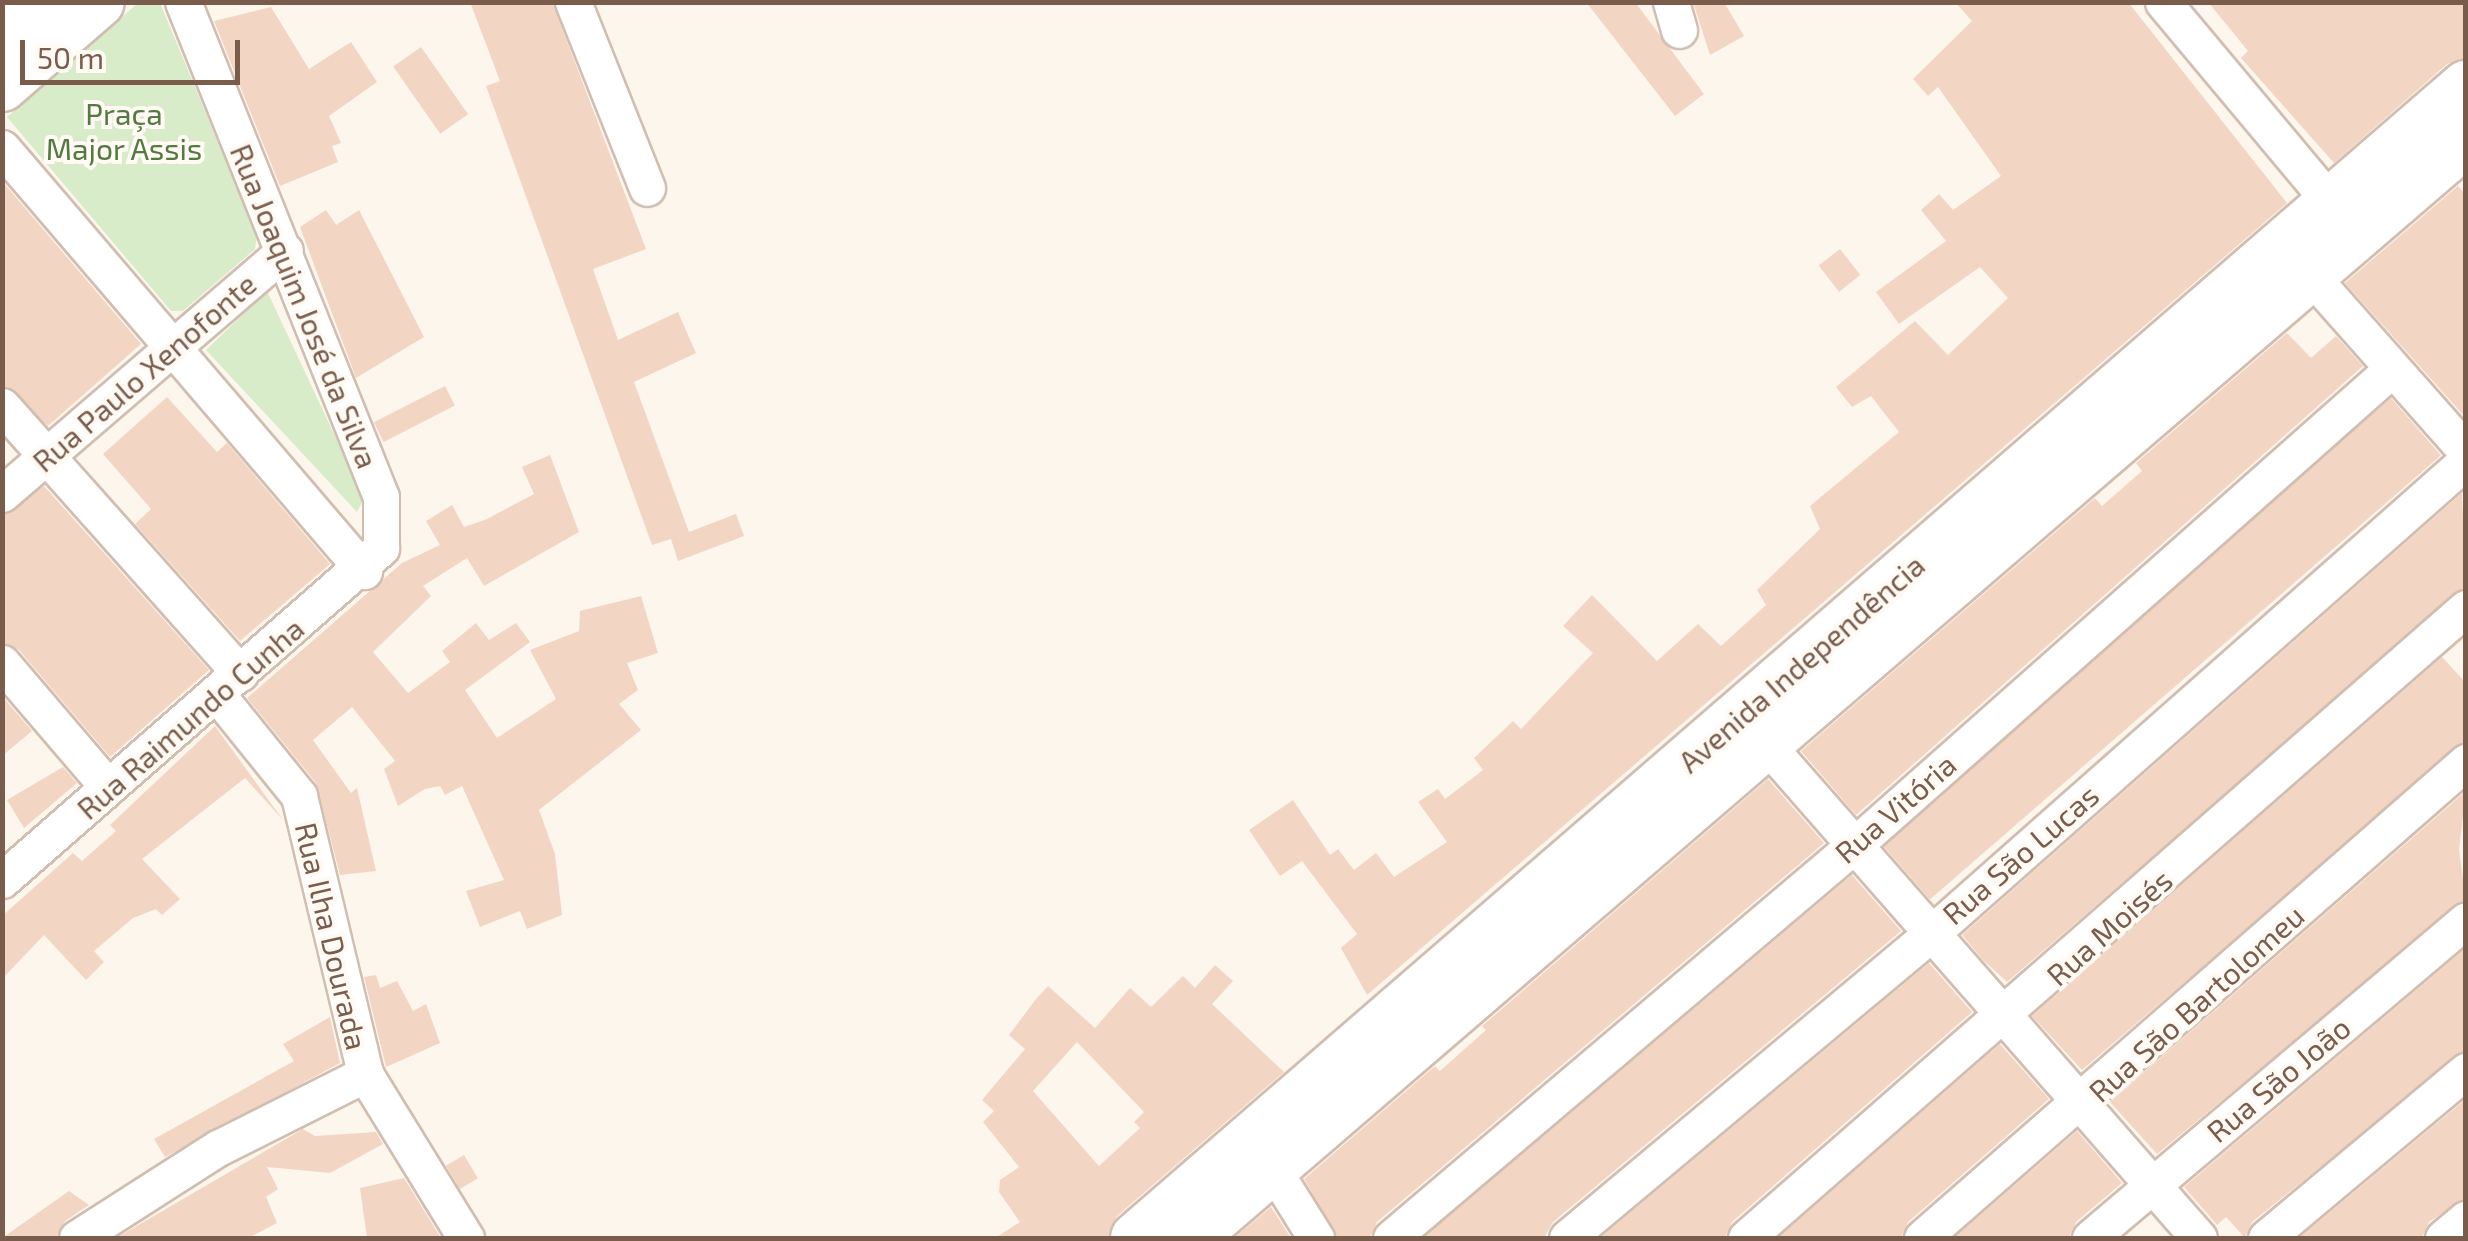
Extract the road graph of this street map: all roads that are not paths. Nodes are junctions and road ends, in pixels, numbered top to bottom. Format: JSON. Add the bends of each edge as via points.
{"nodes":[{"id":1,"x":40,"y":2,"type":"edge"},
{"id":2,"x":99,"y":2,"type":"edge"},
{"id":3,"x":182,"y":2,"type":"edge"},
{"id":4,"x":573,"y":2,"type":"edge"},
{"id":5,"x":2163,"y":2,"type":"edge"},
{"id":6,"x":2,"y":35,"type":"edge"},
{"id":7,"x":2,"y":86,"type":"edge"},
{"id":8,"x":2466,"y":86,"type":"edge"},
{"id":9,"x":2466,"y":141,"type":"edge"},
{"id":10,"x":2,"y":148,"type":"edge"},
{"id":11,"x":647,"y":188,"type":"dead end"},
{"id":12,"x":2343,"y":218,"type":"junction"},
{"id":13,"x":285,"y":251,"type":"junction"},
{"id":14,"x":2297,"y":260,"type":"junction"},
{"id":15,"x":173,"y":347,"type":"junction"},
{"id":16,"x":2392,"y":369,"type":"junction"},
{"id":17,"x":2,"y":406,"type":"edge"},
{"id":18,"x":2466,"y":451,"type":"edge"},
{"id":19,"x":46,"y":456,"type":"junction"},
{"id":20,"x":2466,"y":460,"type":"edge"},
{"id":21,"x":2,"y":494,"type":"edge"},
{"id":22,"x":370,"y":564,"type":"junction"},
{"id":23,"x":2466,"y":608,"type":"edge"},
{"id":24,"x":2,"y":663,"type":"edge"},
{"id":25,"x":228,"y":683,"type":"junction"},
{"id":26,"x":1755,"y":731,"type":"junction"},
{"id":27,"x":2466,"y":762,"type":"edge"},
{"id":28,"x":108,"y":787,"type":"junction"},
{"id":29,"x":1858,"y":842,"type":"junction"},
{"id":30,"x":2,"y":880,"type":"edge"},
{"id":31,"x":2466,"y":920,"type":"edge"},
{"id":32,"x":1934,"y":930,"type":"junction"},
{"id":33,"x":2008,"y":1016,"type":"junction"},
{"id":34,"x":2466,"y":1071,"type":"edge"},
{"id":35,"x":365,"y":1074,"type":"junction"},
{"id":36,"x":2083,"y":1104,"type":"junction"},
{"id":37,"x":1263,"y":1153,"type":"junction"},
{"id":38,"x":2153,"y":1185,"type":"junction"},
{"id":39,"x":2466,"y":1218,"type":"edge"},
{"id":40,"x":77,"y":1238,"type":"edge"},
{"id":41,"x":466,"y":1238,"type":"edge"},
{"id":42,"x":1136,"y":1238,"type":"edge"},
{"id":43,"x":1190,"y":1238,"type":"edge"},
{"id":44,"x":1316,"y":1238,"type":"edge"},
{"id":45,"x":1391,"y":1238,"type":"edge"},
{"id":46,"x":1567,"y":1238,"type":"edge"},
{"id":47,"x":1746,"y":1238,"type":"edge"},
{"id":48,"x":1922,"y":1238,"type":"edge"},
{"id":49,"x":2090,"y":1238,"type":"edge"},
{"id":50,"x":2200,"y":1238,"type":"edge"},
{"id":51,"x":2266,"y":1238,"type":"edge"},
{"id":52,"x":2443,"y":1238,"type":"edge"}],
"edges":[{"from":1,"to":6,"type":"main road"},
{"from":2,"to":7,"type":"main road"},
{"from":3,"to":13,"type":"street","name":"Rua Joaquim José da Silva"},
{"from":4,"to":11,"type":"street"},
{"from":5,"to":12,"type":"street"},
{"from":8,"to":12,"type":"main road","name":"Avenida Independência"},
{"from":9,"to":12,"type":"main road","name":"Avenida Independência"},
{"from":10,"to":15,"type":"street"},
{"from":12,"to":14,"type":"main road","name":"Avenida Independência"},
{"from":13,"to":15,"type":"street","name":"Rua Paulo Xenofonte"},
{"from":13,"to":22,"type":"street","name":"Rua Joaquim José da Silva","via":[[381,496]]},
{"from":14,"to":16,"type":"street"},
{"from":14,"to":26,"type":"main road","name":"Avenida Independência"},
{"from":15,"to":19,"type":"street","name":"Rua Paulo Xenofonte"},
{"from":15,"to":22,"type":"street"},
{"from":16,"to":18,"type":"street"},
{"from":16,"to":29,"type":"street","name":"Rua Vitória"},
{"from":17,"to":19,"type":"street","name":"Rua Ilha Dourada"},
{"from":19,"to":21,"type":"street","name":"Rua Paulo Xenofonte"},
{"from":19,"to":25,"type":"street","name":"Rua Ilha Dourada"},
{"from":20,"to":32,"type":"street","name":"Rua São Lucas"},
{"from":22,"to":25,"type":"street","name":"Rua Raimundo Cunha"},
{"from":23,"to":33,"type":"street","name":"Rua Moisés"},
{"from":24,"to":28,"type":"street"},
{"from":25,"to":28,"type":"street","name":"Rua Raimundo Cunha"},
{"from":25,"to":35,"type":"street","name":"Rua Ilha Dourada","via":[[300,796]]},
{"from":26,"to":29,"type":"street"},
{"from":26,"to":37,"type":"main road","name":"Avenida Independência"},
{"from":27,"to":36,"type":"street","name":"Rua São Bartolomeu"},
{"from":28,"to":30,"type":"street","name":"Rua Raimundo Cunha"},
{"from":29,"to":32,"type":"street"},
{"from":29,"to":45,"type":"street","name":"Rua Vitória"},
{"from":31,"to":38,"type":"street","name":"Rua São João"},
{"from":32,"to":33,"type":"street"},
{"from":32,"to":46,"type":"street","name":"Rua São Lucas"},
{"from":33,"to":36,"type":"street"},
{"from":33,"to":47,"type":"street","name":"Rua Moisés"},
{"from":34,"to":51,"type":"street"},
{"from":35,"to":40,"type":"street","via":[[218,1148]]},
{"from":35,"to":41,"type":"street","name":"Rua Ilha Dourada"},
{"from":36,"to":38,"type":"street"},
{"from":36,"to":48,"type":"street","name":"Rua São Bartolomeu"},
{"from":37,"to":42,"type":"main road","name":"Avenida Independência"},
{"from":37,"to":43,"type":"main road","name":"Avenida Independência"},
{"from":37,"to":44,"type":"street"},
{"from":38,"to":49,"type":"street","name":"Rua São João"},
{"from":38,"to":50,"type":"street"},
{"from":39,"to":52,"type":"street"}]}
